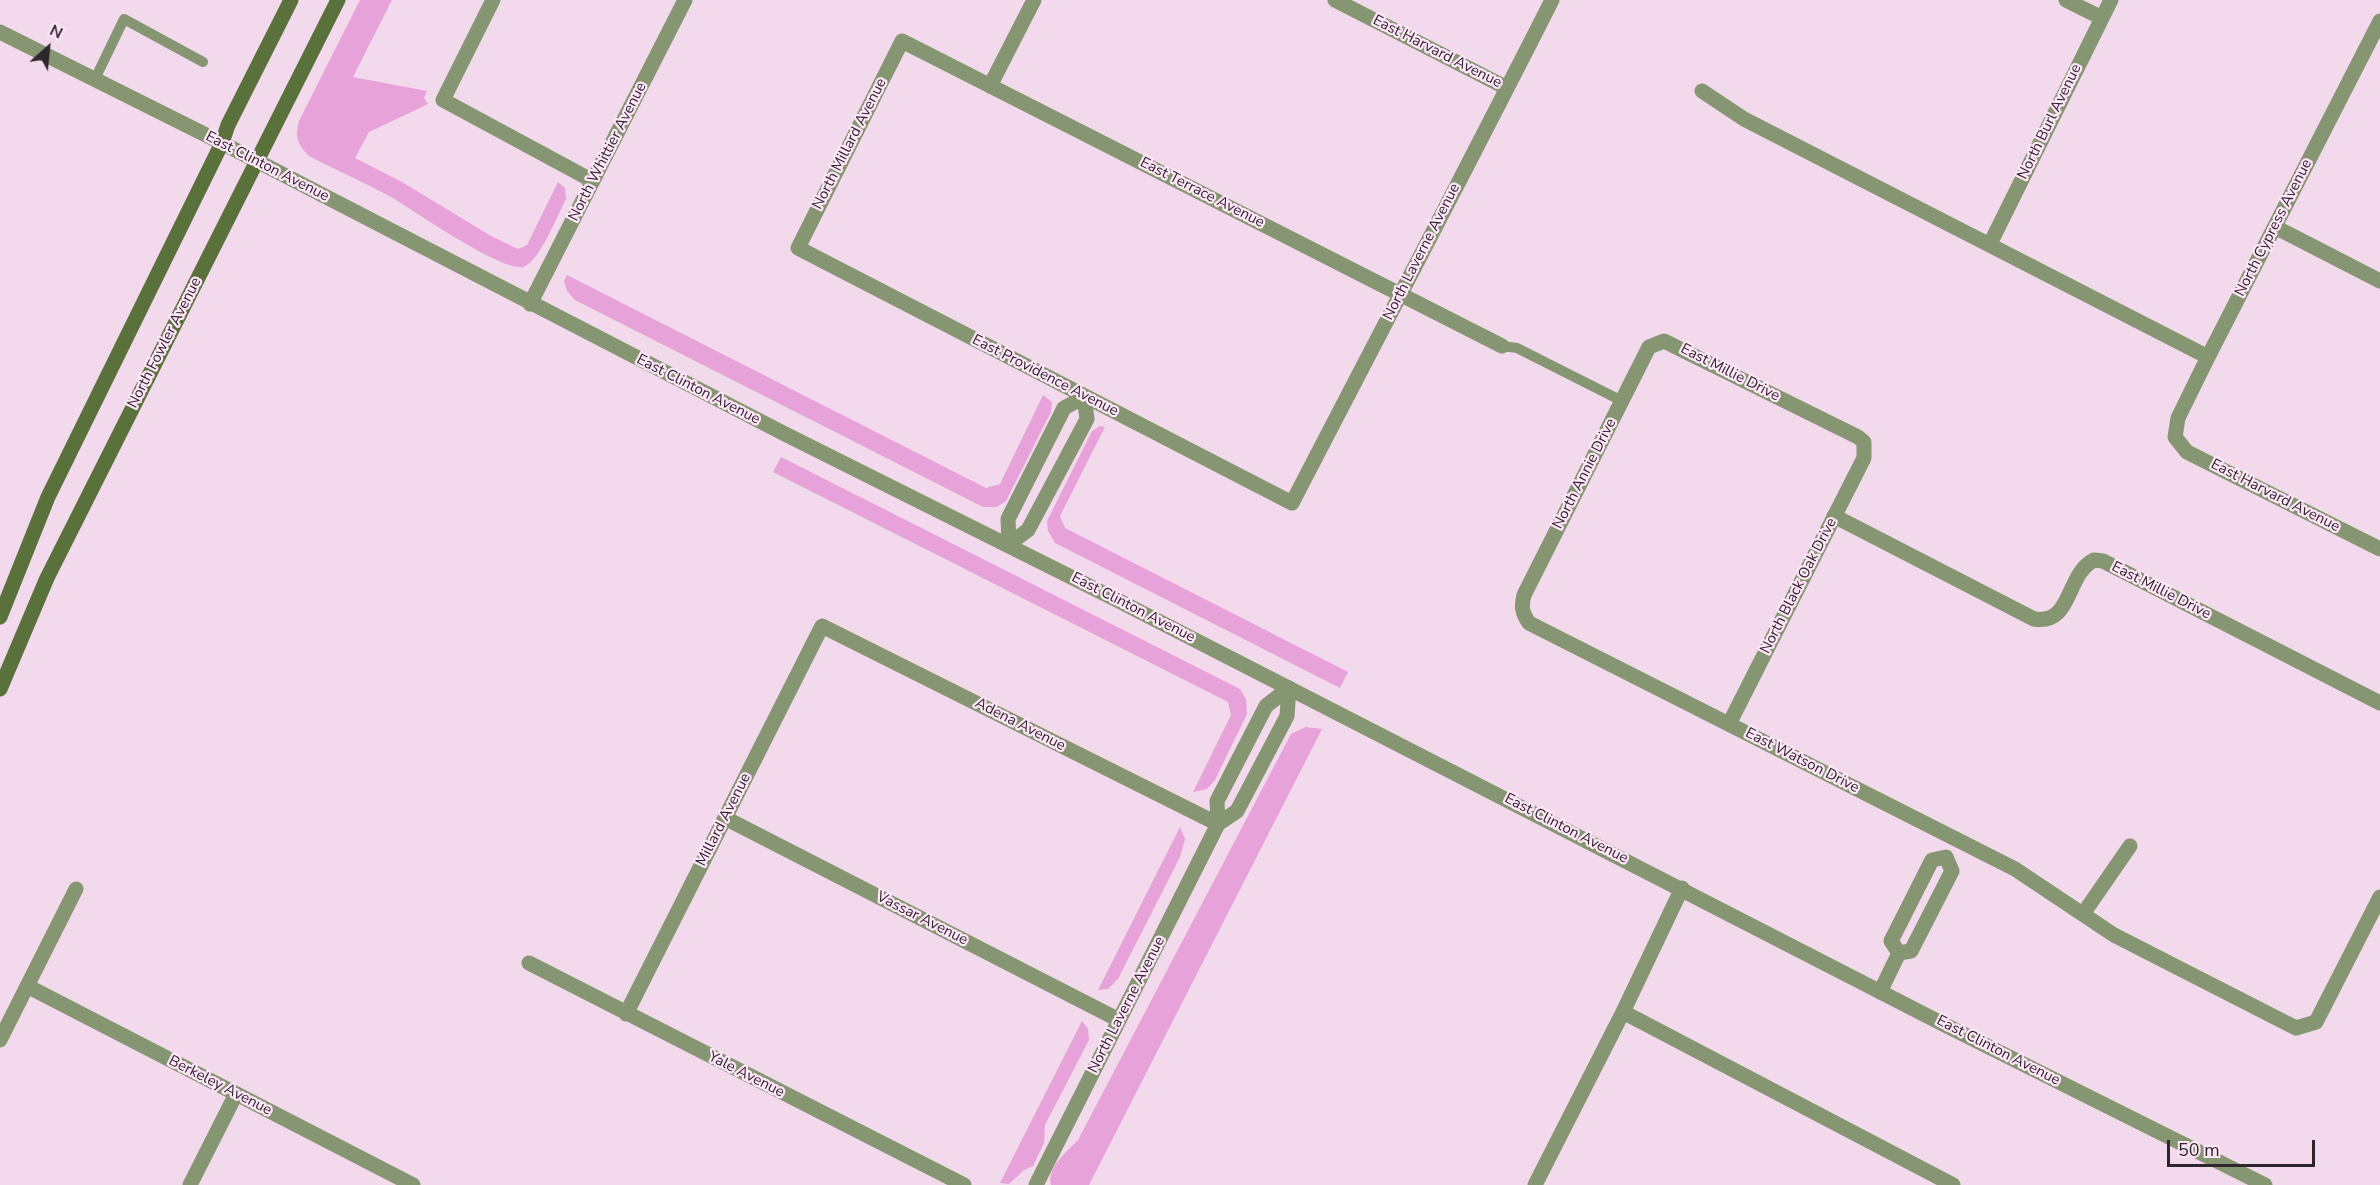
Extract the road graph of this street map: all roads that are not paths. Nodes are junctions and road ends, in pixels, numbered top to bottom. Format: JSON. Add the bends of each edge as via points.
{"nodes":[{"id":1,"x":291,"y":0,"type":"edge"},
{"id":2,"x":338,"y":0,"type":"edge"},
{"id":3,"x":493,"y":0,"type":"edge"},
{"id":4,"x":685,"y":0,"type":"edge"},
{"id":5,"x":1034,"y":0,"type":"edge"},
{"id":6,"x":1335,"y":0,"type":"edge"},
{"id":7,"x":1552,"y":0,"type":"edge"},
{"id":8,"x":2066,"y":0,"type":"edge"},
{"id":9,"x":2111,"y":0,"type":"edge"},
{"id":10,"x":2102,"y":18,"type":"junction"},
{"id":11,"x":2380,"y":21,"type":"edge"},
{"id":12,"x":0,"y":32,"type":"edge"},
{"id":13,"x":902,"y":40,"type":"joint"},
{"id":14,"x":203,"y":62,"type":"dead end"},
{"id":15,"x":94,"y":81,"type":"junction"},
{"id":16,"x":990,"y":86,"type":"junction"},
{"id":17,"x":1508,"y":88,"type":"junction"},
{"id":18,"x":1702,"y":91,"type":"dead end"},
{"id":19,"x":222,"y":143,"type":"junction"},
{"id":20,"x":257,"y":162,"type":"junction"},
{"id":21,"x":593,"y":181,"type":"junction"},
{"id":22,"x":2275,"y":227,"type":"junction"},
{"id":23,"x":1990,"y":244,"type":"junction"},
{"id":24,"x":798,"y":248,"type":"joint"},
{"id":25,"x":2380,"y":281,"type":"edge"},
{"id":26,"x":1400,"y":294,"type":"junction"},
{"id":27,"x":530,"y":304,"type":"junction"},
{"id":28,"x":1655,"y":343,"type":"joint"},
{"id":29,"x":1502,"y":346,"type":"joint"},
{"id":30,"x":2208,"y":357,"type":"junction"},
{"id":31,"x":1084,"y":397,"type":"junction"},
{"id":32,"x":1622,"y":401,"type":"junction"},
{"id":33,"x":2175,"y":437,"type":"joint"},
{"id":34,"x":1864,"y":446,"type":"joint"},
{"id":35,"x":1292,"y":503,"type":"joint"},
{"id":36,"x":1834,"y":516,"type":"junction"},
{"id":37,"x":1009,"y":544,"type":"junction"},
{"id":38,"x":2380,"y":549,"type":"edge"},
{"id":39,"x":1522,"y":610,"type":"joint"},
{"id":40,"x":0,"y":616,"type":"edge"},
{"id":41,"x":822,"y":626,"type":"joint"},
{"id":42,"x":1289,"y":688,"type":"junction"},
{"id":43,"x":0,"y":689,"type":"edge"},
{"id":44,"x":2380,"y":704,"type":"edge"},
{"id":45,"x":1729,"y":724,"type":"junction"},
{"id":46,"x":725,"y":818,"type":"junction"},
{"id":47,"x":1218,"y":824,"type":"junction"},
{"id":48,"x":1955,"y":838,"type":"junction"},
{"id":49,"x":2130,"y":846,"type":"dead end"},
{"id":50,"x":1946,"y":857,"type":"junction"},
{"id":51,"x":1682,"y":888,"type":"junction"},
{"id":52,"x":76,"y":889,"type":"dead end"},
{"id":53,"x":2380,"y":897,"type":"edge"},
{"id":54,"x":2083,"y":914,"type":"junction"},
{"id":55,"x":1899,"y":953,"type":"junction"},
{"id":56,"x":529,"y":963,"type":"dead end"},
{"id":57,"x":27,"y":986,"type":"junction"},
{"id":58,"x":1880,"y":992,"type":"junction"},
{"id":59,"x":1623,"y":1012,"type":"junction"},
{"id":60,"x":626,"y":1014,"type":"junction"},
{"id":61,"x":1119,"y":1020,"type":"junction"},
{"id":62,"x":0,"y":1040,"type":"edge"},
{"id":63,"x":236,"y":1094,"type":"junction"},
{"id":64,"x":190,"y":1185,"type":"edge"},
{"id":65,"x":413,"y":1185,"type":"edge"},
{"id":66,"x":964,"y":1185,"type":"edge"},
{"id":67,"x":1036,"y":1185,"type":"edge"},
{"id":68,"x":1535,"y":1185,"type":"edge"},
{"id":69,"x":1953,"y":1185,"type":"edge"},
{"id":70,"x":2265,"y":1185,"type":"edge"}],
"edges":[{"from":1,"to":19,"type":"main road"},
{"from":2,"to":20,"type":"main road","name":"North Fowler Avenue"},
{"from":3,"to":21,"type":"street","via":[[443,100]]},
{"from":4,"to":21,"type":"street","name":"North Whittier Avenue"},
{"from":5,"to":16,"type":"street"},
{"from":6,"to":17,"type":"street","name":"East Harvard Avenue"},
{"from":7,"to":17,"type":"street","name":"North Laverne Avenue"},
{"from":8,"to":10,"type":"street"},
{"from":9,"to":10,"type":"street","name":"North Burl Avenue"},
{"from":10,"to":23,"type":"street","name":"North Burl Avenue"},
{"from":11,"to":22,"type":"street","name":"North Cypress Avenue"},
{"from":12,"to":15,"type":"street","name":"East Clinton Avenue"},
{"from":13,"to":16,"type":"street","name":"East Terrace Avenue"},
{"from":13,"to":24,"type":"street","name":"North Millard Avenue"},
{"from":14,"to":15,"type":"lane","via":[[124,19]]},
{"from":15,"to":19,"type":"street","name":"East Clinton Avenue"},
{"from":16,"to":26,"type":"street","name":"East Terrace Avenue"},
{"from":17,"to":26,"type":"street","name":"North Laverne Avenue"},
{"from":18,"to":23,"type":"street","via":[[1744,119]]},
{"from":19,"to":20,"type":"street","name":"East Clinton Avenue"},
{"from":19,"to":40,"type":"main road","via":[[48,497]]},
{"from":20,"to":27,"type":"street","name":"East Clinton Avenue"},
{"from":20,"to":43,"type":"main road","name":"North Fowler Avenue","via":[[47,578]]},
{"from":21,"to":27,"type":"street","name":"North Whittier Avenue"},
{"from":22,"to":25,"type":"street"},
{"from":22,"to":30,"type":"street","name":"North Cypress Avenue"},
{"from":23,"to":30,"type":"street"},
{"from":24,"to":31,"type":"street","name":"East Providence Avenue"},
{"from":26,"to":29,"type":"street","name":"East Terrace Avenue"},
{"from":26,"to":35,"type":"street","name":"North Laverne Avenue"},
{"from":27,"to":37,"type":"street","name":"East Clinton Avenue"},
{"from":28,"to":32,"type":"street","name":"North Annie Drive","via":[[1649,347]]},
{"from":28,"to":34,"type":"street","name":"East Millie Drive","via":[[1673,344],[1858,436]]},
{"from":29,"to":32,"type":"lane","via":[[1517,348]]},
{"from":30,"to":33,"type":"street","name":"North Cypress Avenue","via":[[2178,418]]},
{"from":31,"to":35,"type":"street","name":"East Providence Avenue"},
{"from":31,"to":37,"type":"street","via":[[1087,419],[1028,530]]},
{"from":31,"to":37,"type":"street","via":[[1065,408],[1059,418],[1008,519]]},
{"from":32,"to":39,"type":"street","name":"North Annie Drive","via":[[1524,595]]},
{"from":33,"to":38,"type":"street","name":"East Harvard Avenue","via":[[2187,452]]},
{"from":34,"to":36,"type":"street","name":"North Black Oak Drive","via":[[1864,458]]},
{"from":36,"to":44,"type":"street","name":"East Millie Drive","via":[[2044,621],[2060,611],[2080,570],[2094,560],[2103,561]]},
{"from":36,"to":45,"type":"street","name":"North Black Oak Drive"},
{"from":37,"to":42,"type":"street","name":"East Clinton Avenue"},
{"from":39,"to":45,"type":"street","name":"East Watson Drive","via":[[1529,623]]},
{"from":41,"to":46,"type":"street","name":"Millard Avenue"},
{"from":41,"to":47,"type":"street","name":"Adena Avenue"},
{"from":42,"to":47,"type":"street","via":[[1287,716],[1237,811]]},
{"from":42,"to":47,"type":"street","via":[[1266,706],[1260,716],[1217,801]]},
{"from":42,"to":51,"type":"street","name":"East Clinton Avenue"},
{"from":45,"to":48,"type":"street","name":"East Watson Drive"},
{"from":46,"to":60,"type":"street","name":"Millard Avenue"},
{"from":46,"to":61,"type":"street","name":"Vassar Avenue"},
{"from":47,"to":61,"type":"street","name":"North Laverne Avenue"},
{"from":48,"to":50,"type":"street"},
{"from":48,"to":54,"type":"street","name":"East Watson Drive","via":[[2030,877]]},
{"from":49,"to":54,"type":"street"},
{"from":50,"to":55,"type":"street","via":[[1952,871],[1911,951]]},
{"from":50,"to":55,"type":"street","via":[[1932,860],[1891,941]]},
{"from":51,"to":58,"type":"street","name":"East Clinton Avenue"},
{"from":51,"to":59,"type":"street"},
{"from":52,"to":57,"type":"street"},
{"from":53,"to":54,"type":"street","name":"East Watson Drive","via":[[2316,1022],[2296,1028],[2114,935]]},
{"from":55,"to":58,"type":"street"},
{"from":56,"to":60,"type":"street","name":"Yale Avenue"},
{"from":57,"to":62,"type":"street"},
{"from":57,"to":63,"type":"street","name":"Berkeley Avenue"},
{"from":58,"to":70,"type":"street","name":"East Clinton Avenue"},
{"from":59,"to":68,"type":"street"},
{"from":59,"to":69,"type":"street"},
{"from":60,"to":66,"type":"street","name":"Yale Avenue"},
{"from":61,"to":67,"type":"street","name":"North Laverne Avenue"},
{"from":63,"to":64,"type":"street"},
{"from":63,"to":65,"type":"street","name":"Berkeley Avenue"}]}
